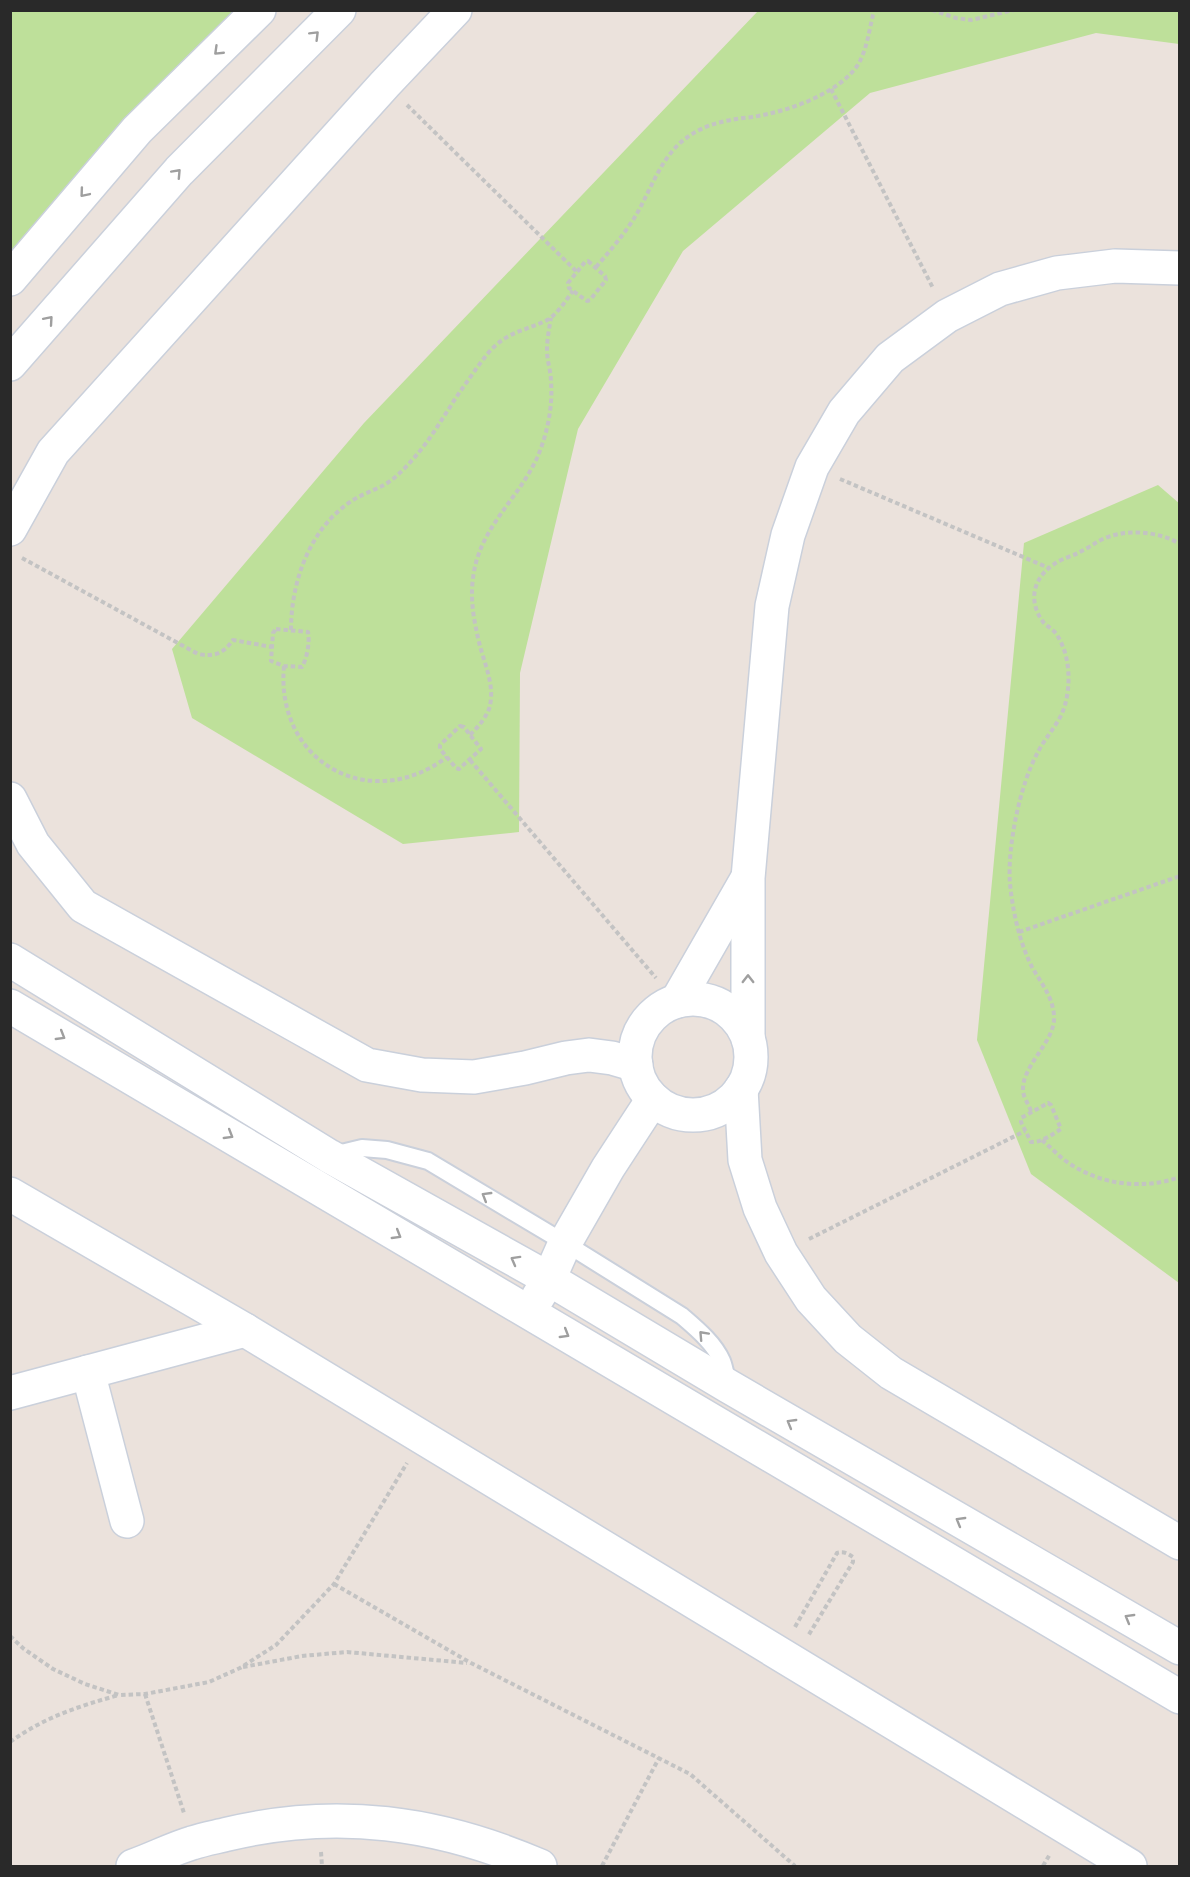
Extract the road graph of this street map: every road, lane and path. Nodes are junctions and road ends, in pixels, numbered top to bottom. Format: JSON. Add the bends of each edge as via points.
{"nodes":[{"id":1,"x":259,"y":10,"type":"edge"},
{"id":2,"x":339,"y":10,"type":"edge"},
{"id":3,"x":455,"y":10,"type":"edge"},
{"id":4,"x":875,"y":10,"type":"edge"},
{"id":5,"x":932,"y":10,"type":"edge"},
{"id":6,"x":1014,"y":10,"type":"edge"},
{"id":7,"x":385,"y":84,"type":"junction"},
{"id":8,"x":831,"y":89,"type":"junction"},
{"id":9,"x":596,"y":267,"type":"junction"},
{"id":10,"x":1179,"y":268,"type":"edge"},
{"id":11,"x":577,"y":272,"type":"junction"},
{"id":12,"x":10,"y":279,"type":"edge"},
{"id":13,"x":573,"y":291,"type":"junction"},
{"id":14,"x":947,"y":316,"type":"junction"},
{"id":15,"x":551,"y":318,"type":"junction"},
{"id":16,"x":10,"y":364,"type":"edge"},
{"id":17,"x":812,"y":467,"type":"junction"},
{"id":18,"x":16,"y":543,"type":"edge"},
{"id":19,"x":1179,"y":544,"type":"edge"},
{"id":20,"x":1049,"y":568,"type":"junction"},
{"id":21,"x":291,"y":630,"type":"junction"},
{"id":22,"x":272,"y":646,"type":"junction"},
{"id":23,"x":284,"y":666,"type":"junction"},
{"id":24,"x":470,"y":735,"type":"junction"},
{"id":25,"x":447,"y":757,"type":"junction"},
{"id":26,"x":470,"y":760,"type":"junction"},
{"id":27,"x":10,"y":799,"type":"edge"},
{"id":28,"x":1179,"y":876,"type":"edge"},
{"id":29,"x":748,"y":878,"type":"junction"},
{"id":30,"x":1019,"y":932,"type":"junction"},
{"id":31,"x":10,"y":960,"type":"edge"},
{"id":32,"x":670,"y":1004,"type":"junction"},
{"id":33,"x":10,"y":1006,"type":"edge"},
{"id":34,"x":748,"y":1038,"type":"junction"},
{"id":35,"x":636,"y":1065,"type":"junction"},
{"id":36,"x":741,"y":1089,"type":"junction"},
{"id":37,"x":653,"y":1100,"type":"junction"},
{"id":38,"x":1032,"y":1111,"type":"junction"},
{"id":39,"x":1026,"y":1131,"type":"junction"},
{"id":40,"x":1042,"y":1140,"type":"junction"},
{"id":41,"x":329,"y":1156,"type":"junction"},
{"id":42,"x":1179,"y":1177,"type":"edge"},
{"id":43,"x":10,"y":1194,"type":"edge"},
{"id":44,"x":565,"y":1243,"type":"junction"},
{"id":45,"x":781,"y":1253,"type":"junction"},
{"id":46,"x":549,"y":1279,"type":"junction"},
{"id":47,"x":528,"y":1312,"type":"junction"},
{"id":48,"x":245,"y":1330,"type":"junction"},
{"id":49,"x":88,"y":1372,"type":"junction"},
{"id":50,"x":728,"y":1386,"type":"junction"},
{"id":51,"x":10,"y":1393,"type":"edge"},
{"id":52,"x":422,"y":1438,"type":"junction"},
{"id":53,"x":127,"y":1521,"type":"dead end"},
{"id":54,"x":1179,"y":1542,"type":"edge"},
{"id":55,"x":334,"y":1584,"type":"junction"},
{"id":56,"x":10,"y":1636,"type":"edge"},
{"id":57,"x":1179,"y":1648,"type":"edge"},
{"id":58,"x":786,"y":1658,"type":"junction"},
{"id":59,"x":471,"y":1664,"type":"junction"},
{"id":60,"x":240,"y":1668,"type":"junction"},
{"id":61,"x":145,"y":1694,"type":"junction"},
{"id":62,"x":119,"y":1695,"type":"junction"},
{"id":63,"x":1179,"y":1697,"type":"edge"},
{"id":64,"x":10,"y":1742,"type":"edge"},
{"id":65,"x":658,"y":1758,"type":"junction"},
{"id":66,"x":193,"y":1842,"type":"junction"},
{"id":67,"x":133,"y":1866,"type":"edge"},
{"id":68,"x":540,"y":1866,"type":"edge"},
{"id":69,"x":602,"y":1866,"type":"edge"},
{"id":70,"x":795,"y":1866,"type":"edge"},
{"id":71,"x":1130,"y":1866,"type":"edge"}],
"edges":[{"from":1,"to":12,"type":"street","one_way":true,"via":[[137,130]]},
{"from":16,"to":2,"type":"street","one_way":true,"via":[[179,171]]},
{"from":3,"to":7,"type":"street"},
{"from":4,"to":8,"type":"path","via":[[858,64]]},
{"from":5,"to":6,"type":"path","via":[[971,20]]},
{"from":7,"to":11,"type":"path"},
{"from":7,"to":18,"type":"street","via":[[53,452]]},
{"from":8,"to":9,"type":"path","via":[[796,106],[709,126],[681,143],[668,157],[632,222]]},
{"from":8,"to":14,"type":"path"},
{"from":9,"to":11,"type":"path","via":[[588,261]]},
{"from":9,"to":13,"type":"path","via":[[606,280],[590,300],[583,300]]},
{"from":10,"to":14,"type":"street","via":[[1115,266],[1057,273],[1000,290]]},
{"from":11,"to":13,"type":"path","via":[[568,283]]},
{"from":13,"to":15,"type":"path"},
{"from":14,"to":17,"type":"street","via":[[890,358],[844,412]]},
{"from":15,"to":21,"type":"path","via":[[514,332],[496,345],[408,465],[384,485],[345,505],[325,526],[295,587]]},
{"from":15,"to":24,"type":"path","via":[[547,352],[551,398],[544,436],[528,474],[486,537],[473,575],[471,596],[491,693],[483,721]]},
{"from":17,"to":20,"type":"path"},
{"from":17,"to":29,"type":"street","via":[[788,535],[772,606]]},
{"from":18,"to":22,"type":"path","via":[[198,654],[218,654],[233,640]]},
{"from":19,"to":20,"type":"path","via":[[1147,533],[1127,533],[1104,538]]},
{"from":20,"to":30,"type":"path","via":[[1038,579],[1033,594],[1035,609],[1062,645],[1068,664],[1068,691],[1064,708],[1032,763],[1022,789],[1010,881]]},
{"from":21,"to":22,"type":"path","via":[[276,629]]},
{"from":21,"to":23,"type":"path","via":[[308,632],[305,663],[302,667]]},
{"from":22,"to":23,"type":"path","via":[[271,661]]},
{"from":23,"to":25,"type":"path","via":[[284,700],[296,733],[333,769],[366,781],[383,782],[417,775]]},
{"from":24,"to":25,"type":"path","via":[[460,726],[442,743],[440,749]]},
{"from":24,"to":26,"type":"path","via":[[480,749]]},
{"from":25,"to":26,"type":"path","via":[[459,769]]},
{"from":26,"to":32,"type":"path","via":[[652,973]]},
{"from":27,"to":35,"type":"street","via":[[33,844],[83,906],[367,1065],[422,1075],[474,1077],[589,1055]]},
{"from":28,"to":30,"type":"path"},
{"from":29,"to":32,"type":"street"},
{"from":34,"to":29,"type":"street","one_way":true},
{"from":30,"to":38,"type":"path","via":[[1052,1003],[1055,1019],[1023,1091]]},
{"from":31,"to":41,"type":"street"},
{"from":32,"to":34,"type":"street","via":[[694,998],[712,1002],[739,1022]]},
{"from":32,"to":35,"type":"street","via":[[650,1017],[641,1032]]},
{"from":33,"to":47,"type":"street","one_way":true},
{"from":34,"to":36,"type":"street","via":[[751,1055]]},
{"from":35,"to":37,"type":"street"},
{"from":36,"to":37,"type":"street","via":[[720,1108],[693,1115],[678,1113]]},
{"from":36,"to":45,"type":"street","via":[[745,1160],[760,1208]]},
{"from":37,"to":44,"type":"street"},
{"from":38,"to":39,"type":"path","via":[[1021,1118]]},
{"from":38,"to":40,"type":"path","via":[[1048,1103],[1060,1125],[1061,1129]]},
{"from":39,"to":40,"type":"path","via":[[1031,1142]]},
{"from":39,"to":45,"type":"path"},
{"from":40,"to":42,"type":"path","via":[[1063,1159],[1102,1179],[1147,1184]]},
{"from":44,"to":41,"type":"lane","one_way":true,"via":[[428,1161],[362,1148]]},
{"from":46,"to":41,"type":"street","one_way":true},
{"from":43,"to":48,"type":"street"},
{"from":44,"to":46,"type":"street"},
{"from":50,"to":44,"type":"lane","one_way":true,"via":[[722,1362],[698,1329]]},
{"from":45,"to":54,"type":"street","via":[[811,1299],[848,1339],[891,1373]]},
{"from":46,"to":47,"type":"street"},
{"from":46,"to":50,"type":"street"},
{"from":47,"to":63,"type":"street","one_way":true},
{"from":48,"to":49,"type":"street"},
{"from":48,"to":52,"type":"street"},
{"from":49,"to":51,"type":"street"},
{"from":49,"to":53,"type":"street"},
{"from":57,"to":50,"type":"street","one_way":true},
{"from":52,"to":55,"type":"path"},
{"from":52,"to":58,"type":"street"},
{"from":55,"to":59,"type":"path"},
{"from":55,"to":60,"type":"path","via":[[276,1645]]},
{"from":56,"to":62,"type":"path","via":[[53,1669]]},
{"from":58,"to":58,"type":"path","via":[[853,1562],[848,1553],[837,1553]]},
{"from":58,"to":71,"type":"street"},
{"from":59,"to":60,"type":"path","via":[[347,1652]]},
{"from":59,"to":65,"type":"path"},
{"from":60,"to":61,"type":"path","via":[[209,1682]]},
{"from":61,"to":62,"type":"path"},
{"from":61,"to":66,"type":"path"},
{"from":62,"to":64,"type":"path","via":[[69,1710]]},
{"from":65,"to":69,"type":"path"},
{"from":65,"to":70,"type":"path","via":[[690,1774]]},
{"from":66,"to":67,"type":"street"},
{"from":66,"to":68,"type":"street","via":[[254,1828],[317,1821],[375,1822],[431,1830]]}]}
